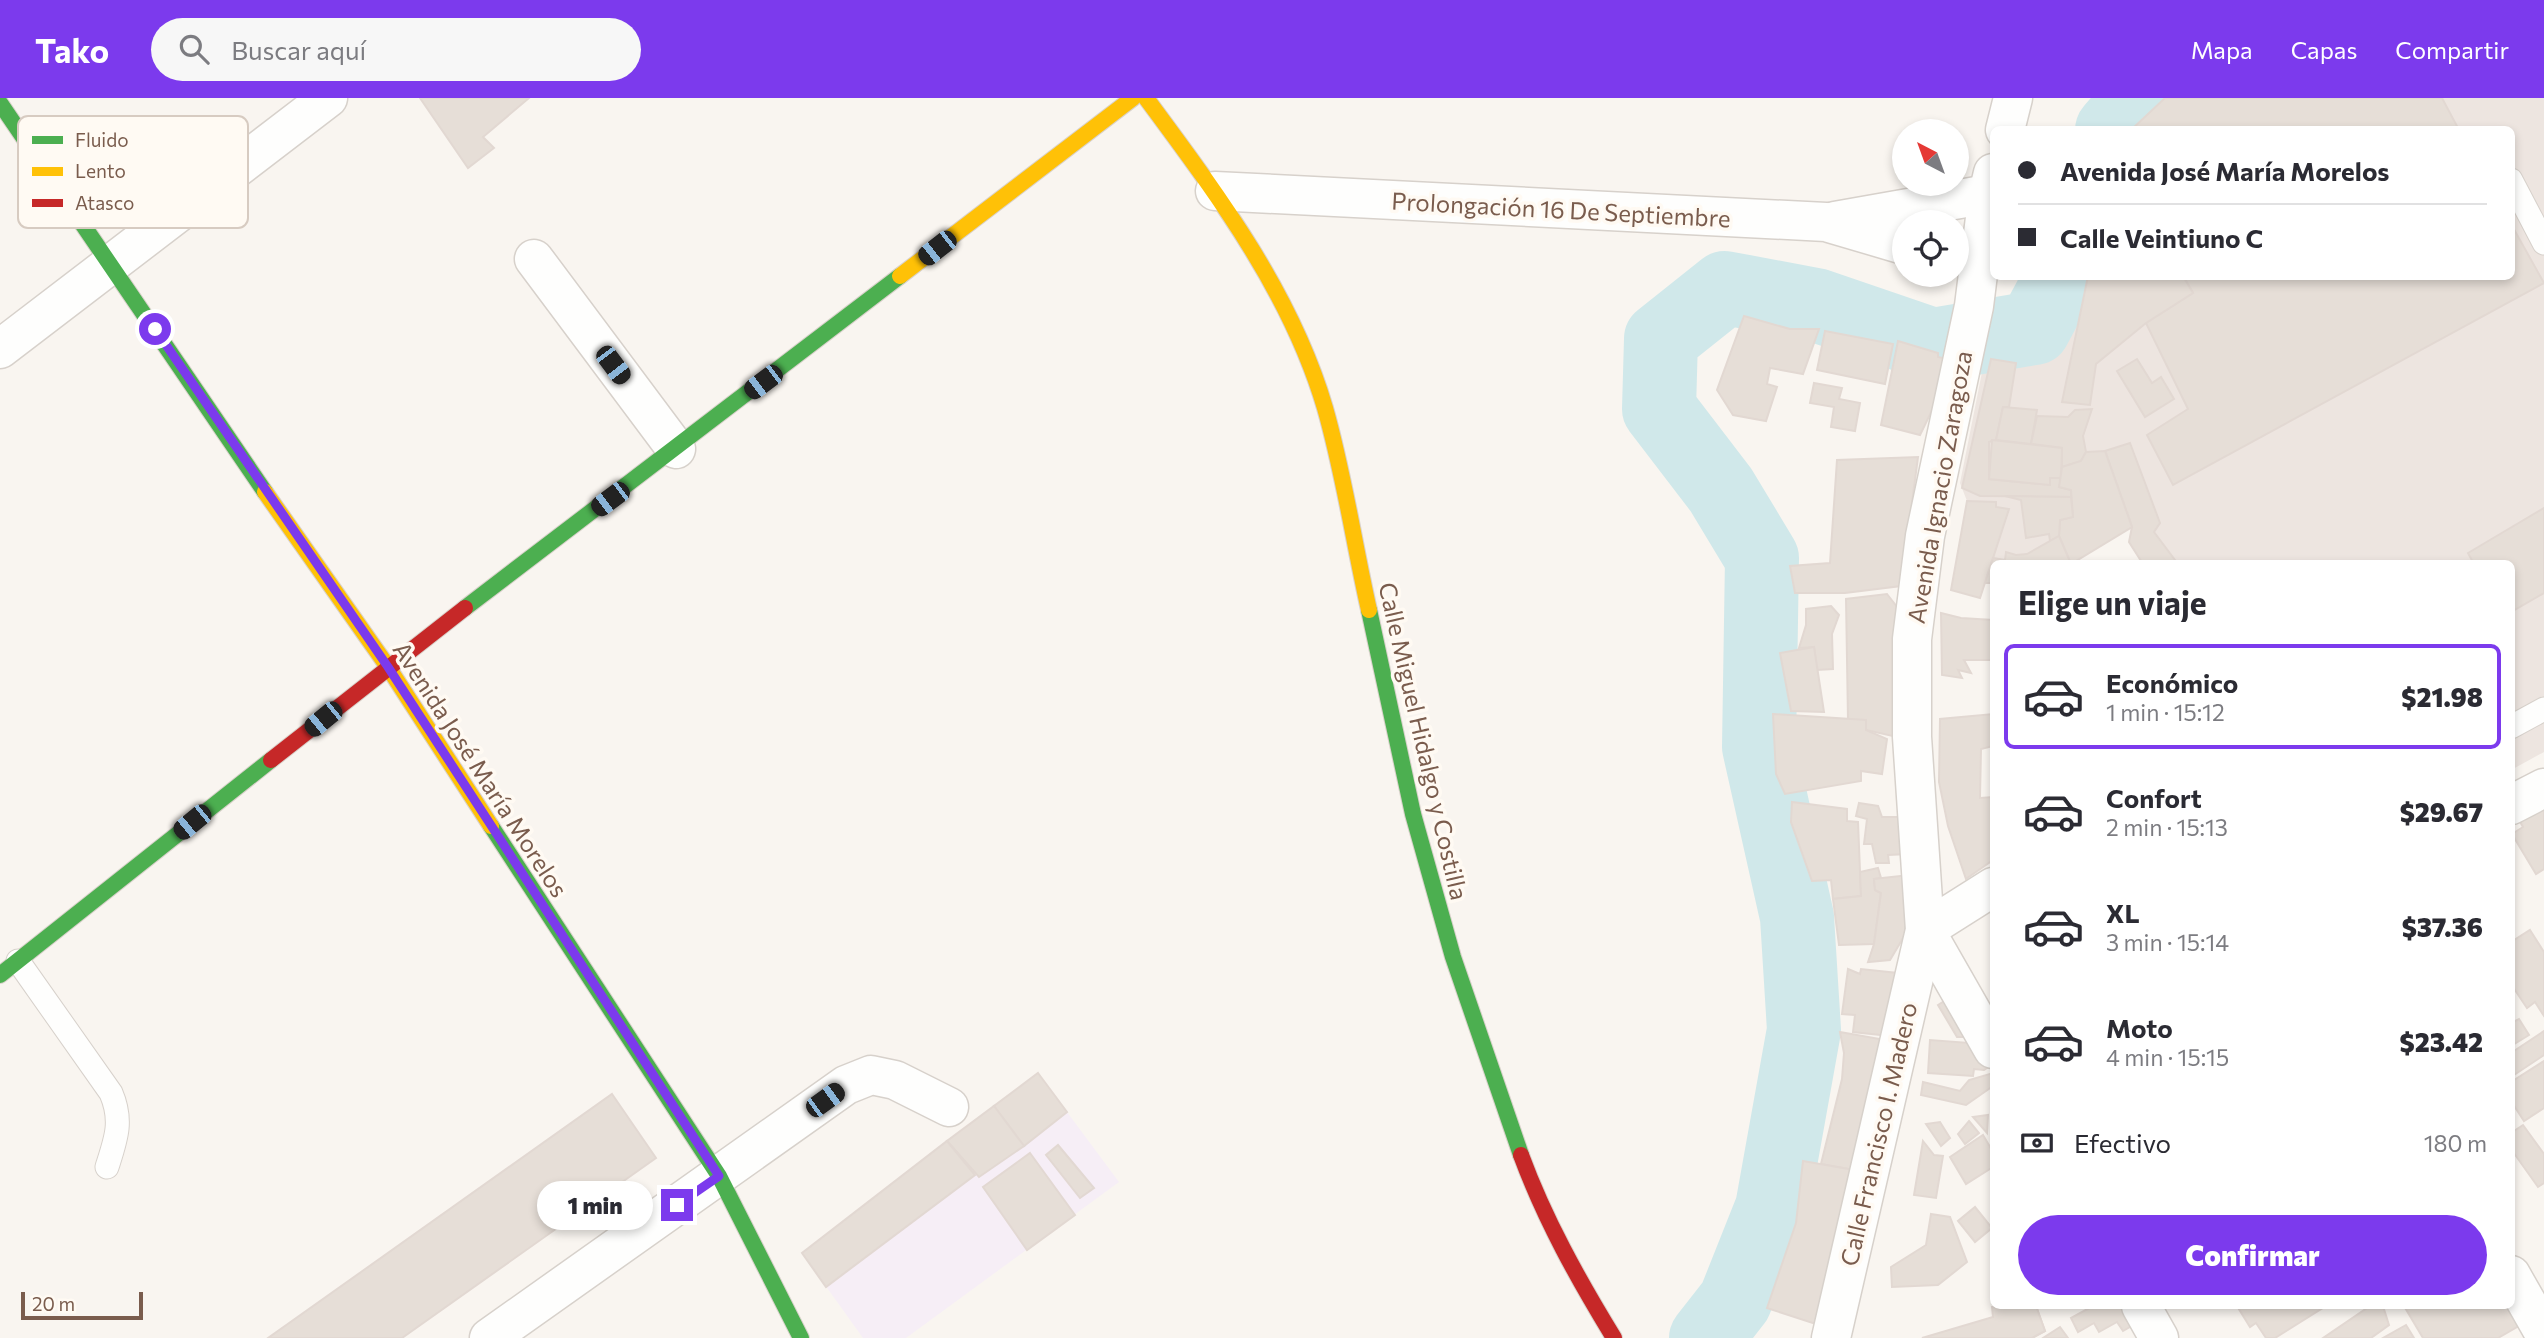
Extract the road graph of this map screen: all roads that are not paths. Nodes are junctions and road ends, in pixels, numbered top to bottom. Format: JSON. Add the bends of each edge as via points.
{"nodes":[{"id":1,"x":328,"y":98,"type":"edge"},
{"id":2,"x":1133,"y":98,"type":"edge"},
{"id":3,"x":1146,"y":98,"type":"edge"},
{"id":4,"x":2013,"y":98,"type":"edge"},
{"id":5,"x":0,"y":103,"type":"edge"},
{"id":6,"x":2006,"y":126,"type":"edge"},
{"id":7,"x":18,"y":129,"type":"edge"},
{"id":8,"x":248,"y":160,"type":"edge"},
{"id":9,"x":1990,"y":183,"type":"edge"},
{"id":10,"x":2515,"y":188,"type":"edge"},
{"id":11,"x":1215,"y":191,"type":"junction"},
{"id":12,"x":1826,"y":222,"type":"junction"},
{"id":13,"x":86,"y":228,"type":"edge"},
{"id":14,"x":160,"y":228,"type":"edge"},
{"id":15,"x":1892,"y":241,"type":"edge"},
{"id":16,"x":2544,"y":243,"type":"edge"},
{"id":17,"x":534,"y":259,"type":"dead end"},
{"id":18,"x":1969,"y":260,"type":"edge"},
{"id":19,"x":112,"y":265,"type":"junction"},
{"id":20,"x":1969,"y":271,"type":"edge"},
{"id":21,"x":0,"y":349,"type":"edge"},
{"id":22,"x":676,"y":449,"type":"junction"},
{"id":23,"x":388,"y":667,"type":"junction"},
{"id":24,"x":2544,"y":709,"type":"edge"},
{"id":25,"x":2515,"y":725,"type":"edge"},
{"id":26,"x":2544,"y":788,"type":"edge"},
{"id":27,"x":2515,"y":803,"type":"edge"},
{"id":28,"x":1990,"y":889,"type":"edge"},
{"id":29,"x":1925,"y":930,"type":"junction"},
{"id":30,"x":18,"y":961,"type":"junction"},
{"id":31,"x":0,"y":975,"type":"edge"},
{"id":32,"x":1990,"y":1044,"type":"edge"},
{"id":33,"x":949,"y":1107,"type":"dead end"},
{"id":34,"x":107,"y":1167,"type":"dead end"},
{"id":35,"x":719,"y":1176,"type":"junction"},
{"id":36,"x":2515,"y":1282,"type":"edge"},
{"id":37,"x":2142,"y":1309,"type":"edge"},
{"id":38,"x":2544,"y":1333,"type":"edge"},
{"id":39,"x":489,"y":1338,"type":"edge"},
{"id":40,"x":801,"y":1338,"type":"edge"},
{"id":41,"x":1614,"y":1338,"type":"edge"},
{"id":42,"x":1831,"y":1338,"type":"edge"},
{"id":43,"x":2159,"y":1338,"type":"edge"}],
"edges":[{"from":1,"to":8,"type":"street"},
{"from":2,"to":22,"type":"main road"},
{"from":3,"to":11,"type":"main road","name":"Calle Miguel Hidalgo y Costilla"},
{"from":4,"to":6,"type":"street"},
{"from":5,"to":7,"type":"main road","name":"Avenida José María Morelos"},
{"from":9,"to":12,"type":"street"},
{"from":9,"to":18,"type":"street","name":"Avenida Ignacio Zaragoza"},
{"from":10,"to":16,"type":"lane"},
{"from":11,"to":12,"type":"street","name":"Prolongación 16 De Septiembre"},
{"from":11,"to":41,"type":"main road","name":"Calle Miguel Hidalgo y Costilla","via":[[1285,306],[1325,408],[1413,814],[1453,957],[1536,1196],[1578,1280]]},
{"from":12,"to":15,"type":"street","name":"Prolongación 16 De Septiembre"},
{"from":13,"to":19,"type":"main road","name":"Avenida José María Morelos"},
{"from":14,"to":19,"type":"street"},
{"from":17,"to":22,"type":"street"},
{"from":19,"to":21,"type":"street"},
{"from":19,"to":23,"type":"main road","name":"Avenida José María Morelos","via":[[225,436]]},
{"from":20,"to":29,"type":"street","name":"Avenida Ignacio Zaragoza","via":[[1974,306],[1925,536],[1912,639],[1912,737]]},
{"from":22,"to":23,"type":"main road"},
{"from":23,"to":30,"type":"main road"},
{"from":23,"to":35,"type":"main road","name":"Avenida José María Morelos"},
{"from":24,"to":25,"type":"lane"},
{"from":26,"to":27,"type":"street"},
{"from":28,"to":29,"type":"street"},
{"from":29,"to":32,"type":"street"},
{"from":29,"to":42,"type":"street","name":"Calle Francisco I. Madero"},
{"from":30,"to":31,"type":"main road"},
{"from":30,"to":34,"type":"lane","via":[[120,1112]]},
{"from":33,"to":35,"type":"street","via":[[895,1080],[872,1075],[846,1085]]},
{"from":35,"to":39,"type":"street"},
{"from":35,"to":40,"type":"main road","name":"Avenida José María Morelos"},
{"from":36,"to":38,"type":"street"},
{"from":37,"to":43,"type":"street"}]}
